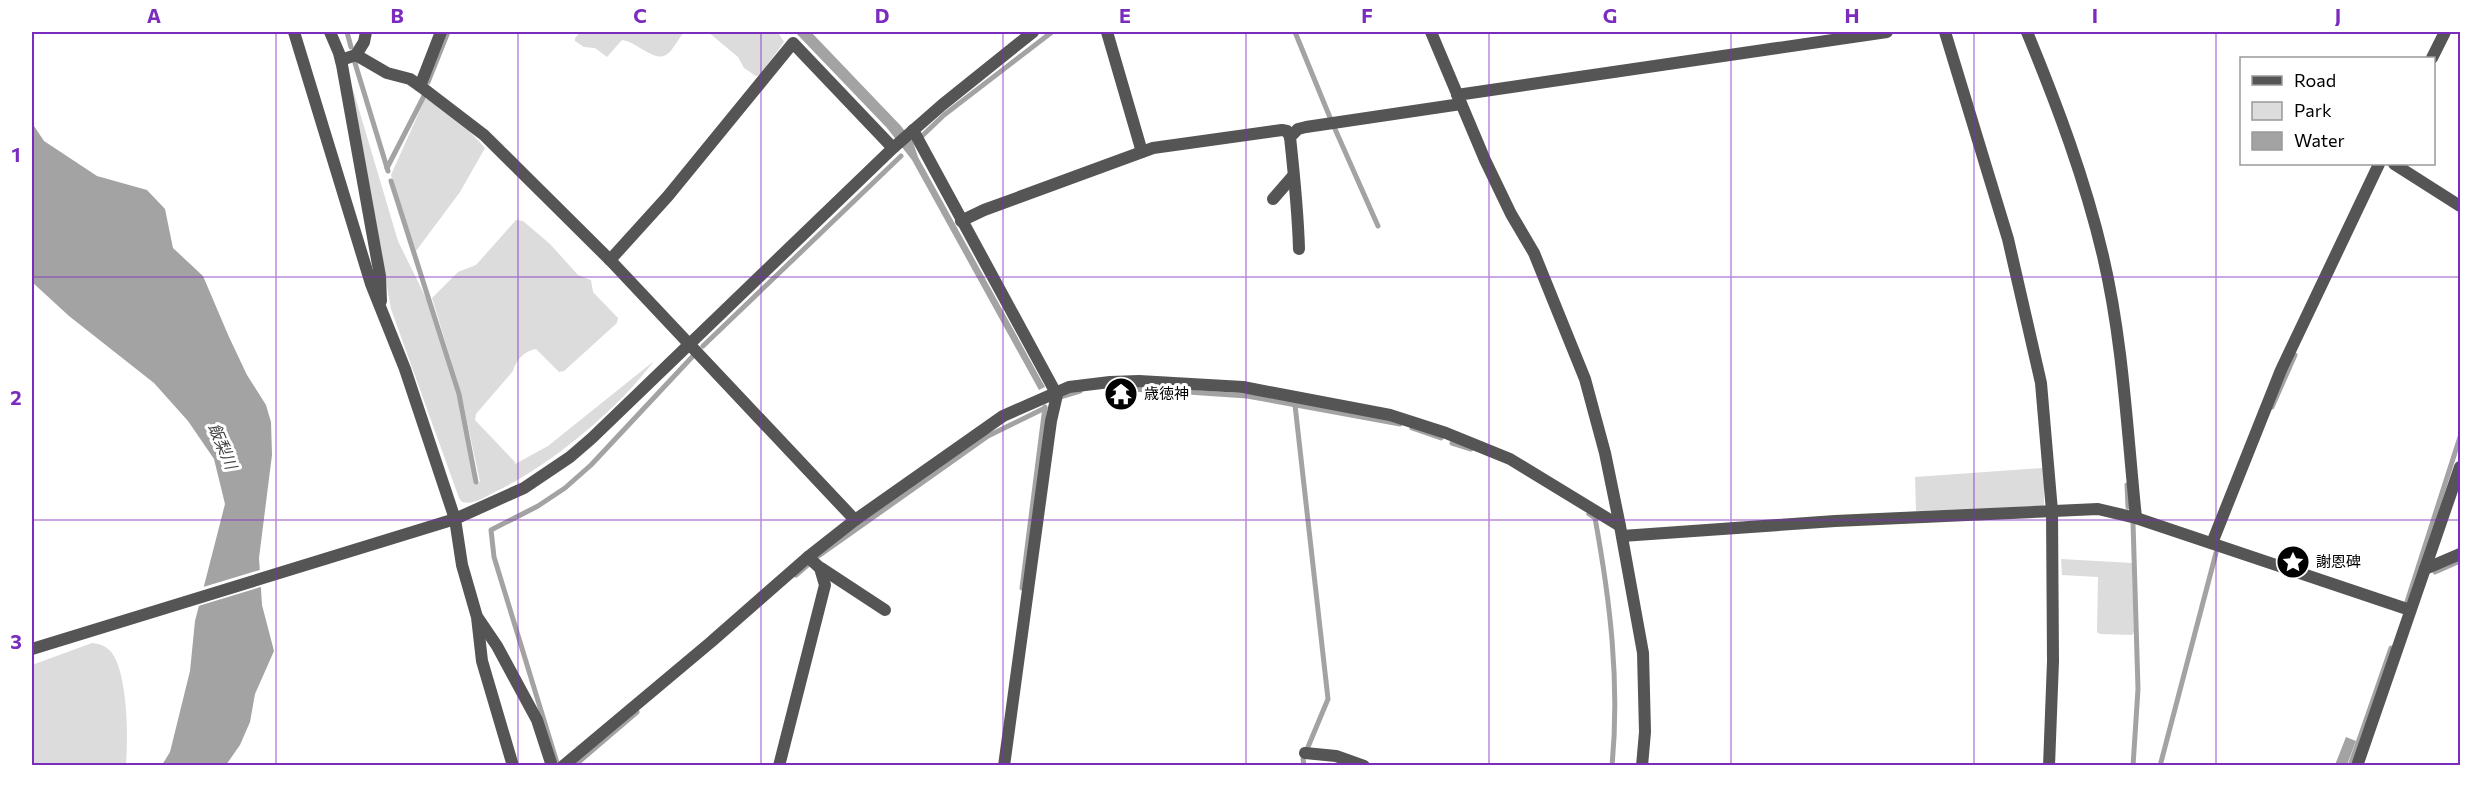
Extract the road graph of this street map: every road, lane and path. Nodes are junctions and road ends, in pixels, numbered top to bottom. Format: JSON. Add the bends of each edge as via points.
{"nodes":[{"id":1,"x":294,"y":32,"type":"edge"},
{"id":2,"x":330,"y":32,"type":"edge"},
{"id":3,"x":366,"y":32,"type":"edge"},
{"id":4,"x":441,"y":32,"type":"edge"},
{"id":5,"x":1033,"y":32,"type":"edge"},
{"id":6,"x":1107,"y":32,"type":"edge"},
{"id":7,"x":1431,"y":32,"type":"edge"},
{"id":8,"x":1887,"y":32,"type":"edge"},
{"id":9,"x":1945,"y":32,"type":"edge"},
{"id":10,"x":2027,"y":32,"type":"edge"},
{"id":11,"x":2445,"y":32,"type":"edge"},
{"id":12,"x":356,"y":55,"type":"junction"},
{"id":13,"x":2432,"y":57,"type":"edge"},
{"id":14,"x":341,"y":60,"type":"junction"},
{"id":15,"x":420,"y":86,"type":"junction"},
{"id":16,"x":1459,"y":100,"type":"junction"},
{"id":17,"x":911,"y":132,"type":"junction"},
{"id":18,"x":1290,"y":137,"type":"junction"},
{"id":19,"x":895,"y":146,"type":"junction"},
{"id":20,"x":1142,"y":152,"type":"junction"},
{"id":21,"x":2379,"y":165,"type":"edge"},
{"id":22,"x":2396,"y":165,"type":"edge"},
{"id":23,"x":1293,"y":176,"type":"junction"},
{"id":24,"x":1273,"y":200,"type":"dead end"},
{"id":25,"x":2460,"y":206,"type":"edge"},
{"id":26,"x":961,"y":221,"type":"junction"},
{"id":27,"x":1299,"y":249,"type":"dead end"},
{"id":28,"x":610,"y":260,"type":"junction"},
{"id":29,"x":381,"y":311,"type":"junction"},
{"id":30,"x":690,"y":343,"type":"junction"},
{"id":31,"x":1056,"y":395,"type":"junction"},
{"id":32,"x":2460,"y":467,"type":"edge"},
{"id":33,"x":2052,"y":511,"type":"junction"},
{"id":34,"x":2136,"y":518,"type":"junction"},
{"id":35,"x":455,"y":519,"type":"junction"},
{"id":36,"x":855,"y":520,"type":"junction"},
{"id":37,"x":1621,"y":531,"type":"junction"},
{"id":38,"x":2212,"y":543,"type":"junction"},
{"id":39,"x":2460,"y":554,"type":"edge"},
{"id":40,"x":808,"y":556,"type":"junction"},
{"id":41,"x":820,"y":568,"type":"junction"},
{"id":42,"x":2425,"y":569,"type":"junction"},
{"id":43,"x":885,"y":610,"type":"dead end"},
{"id":44,"x":2410,"y":610,"type":"junction"},
{"id":45,"x":477,"y":617,"type":"junction"},
{"id":46,"x":32,"y":649,"type":"edge"},
{"id":47,"x":1305,"y":753,"type":"dead end"},
{"id":48,"x":513,"y":765,"type":"edge"},
{"id":49,"x":552,"y":765,"type":"edge"},
{"id":50,"x":563,"y":765,"type":"edge"},
{"id":51,"x":779,"y":765,"type":"edge"},
{"id":52,"x":1005,"y":765,"type":"edge"},
{"id":53,"x":1364,"y":765,"type":"edge"},
{"id":54,"x":1642,"y":765,"type":"edge"},
{"id":55,"x":2049,"y":765,"type":"edge"},
{"id":56,"x":2357,"y":765,"type":"edge"}],
"edges":[{"from":1,"to":29,"type":"street"},
{"from":2,"to":14,"type":"street"},
{"from":3,"to":12,"type":"street"},
{"from":4,"to":15,"type":"street"},
{"from":5,"to":17,"type":"street"},
{"from":6,"to":20,"type":"street"},
{"from":7,"to":16,"type":"street"},
{"from":8,"to":16,"type":"street"},
{"from":9,"to":33,"type":"street","via":[[2008,239],[2041,383]]},
{"from":10,"to":34,"type":"street","via":[[2081,174],[2103,257],[2118,339]]},
{"from":11,"to":13,"type":"street"},
{"from":12,"to":14,"type":"street"},
{"from":12,"to":15,"type":"street"},
{"from":14,"to":29,"type":"street","via":[[380,276]]},
{"from":15,"to":28,"type":"street","via":[[484,135]]},
{"from":16,"to":18,"type":"street","via":[[1306,127]]},
{"from":16,"to":37,"type":"street","via":[[1507,206],[1534,253],[1585,379]]},
{"from":17,"to":19,"type":"street"},
{"from":17,"to":26,"type":"street"},
{"from":18,"to":20,"type":"street","via":[[1282,130]]},
{"from":18,"to":23,"type":"street"},
{"from":19,"to":28,"type":"street","via":[[793,44]]},
{"from":19,"to":30,"type":"street"},
{"from":20,"to":26,"type":"street"},
{"from":21,"to":38,"type":"street","via":[[2281,370]]},
{"from":22,"to":25,"type":"street"},
{"from":23,"to":24,"type":"street"},
{"from":23,"to":27,"type":"street"},
{"from":26,"to":31,"type":"street"},
{"from":28,"to":30,"type":"street"},
{"from":29,"to":35,"type":"street","via":[[405,369]]},
{"from":30,"to":35,"type":"street","via":[[570,457],[524,488]]},
{"from":30,"to":36,"type":"street"},
{"from":31,"to":36,"type":"street","via":[[1003,416]]},
{"from":31,"to":37,"type":"street","via":[[1069,387],[1110,382],[1232,386],[1390,415],[1510,459]]},
{"from":31,"to":52,"type":"street"},
{"from":32,"to":42,"type":"street"},
{"from":33,"to":34,"type":"street","via":[[2098,509]]},
{"from":33,"to":37,"type":"street"},
{"from":33,"to":55,"type":"street"},
{"from":34,"to":38,"type":"street"},
{"from":35,"to":45,"type":"street","via":[[462,565]]},
{"from":35,"to":46,"type":"street"},
{"from":36,"to":40,"type":"street"},
{"from":37,"to":54,"type":"street","via":[[1643,653]]},
{"from":38,"to":44,"type":"street"},
{"from":39,"to":42,"type":"street"},
{"from":40,"to":41,"type":"street"},
{"from":40,"to":50,"type":"street"},
{"from":41,"to":43,"type":"street"},
{"from":41,"to":51,"type":"street","via":[[825,585]]},
{"from":42,"to":44,"type":"street"},
{"from":44,"to":56,"type":"street"},
{"from":45,"to":48,"type":"street","via":[[482,661]]},
{"from":45,"to":49,"type":"street","via":[[537,720]]},
{"from":47,"to":53,"type":"street","via":[[1335,756]]}]}
